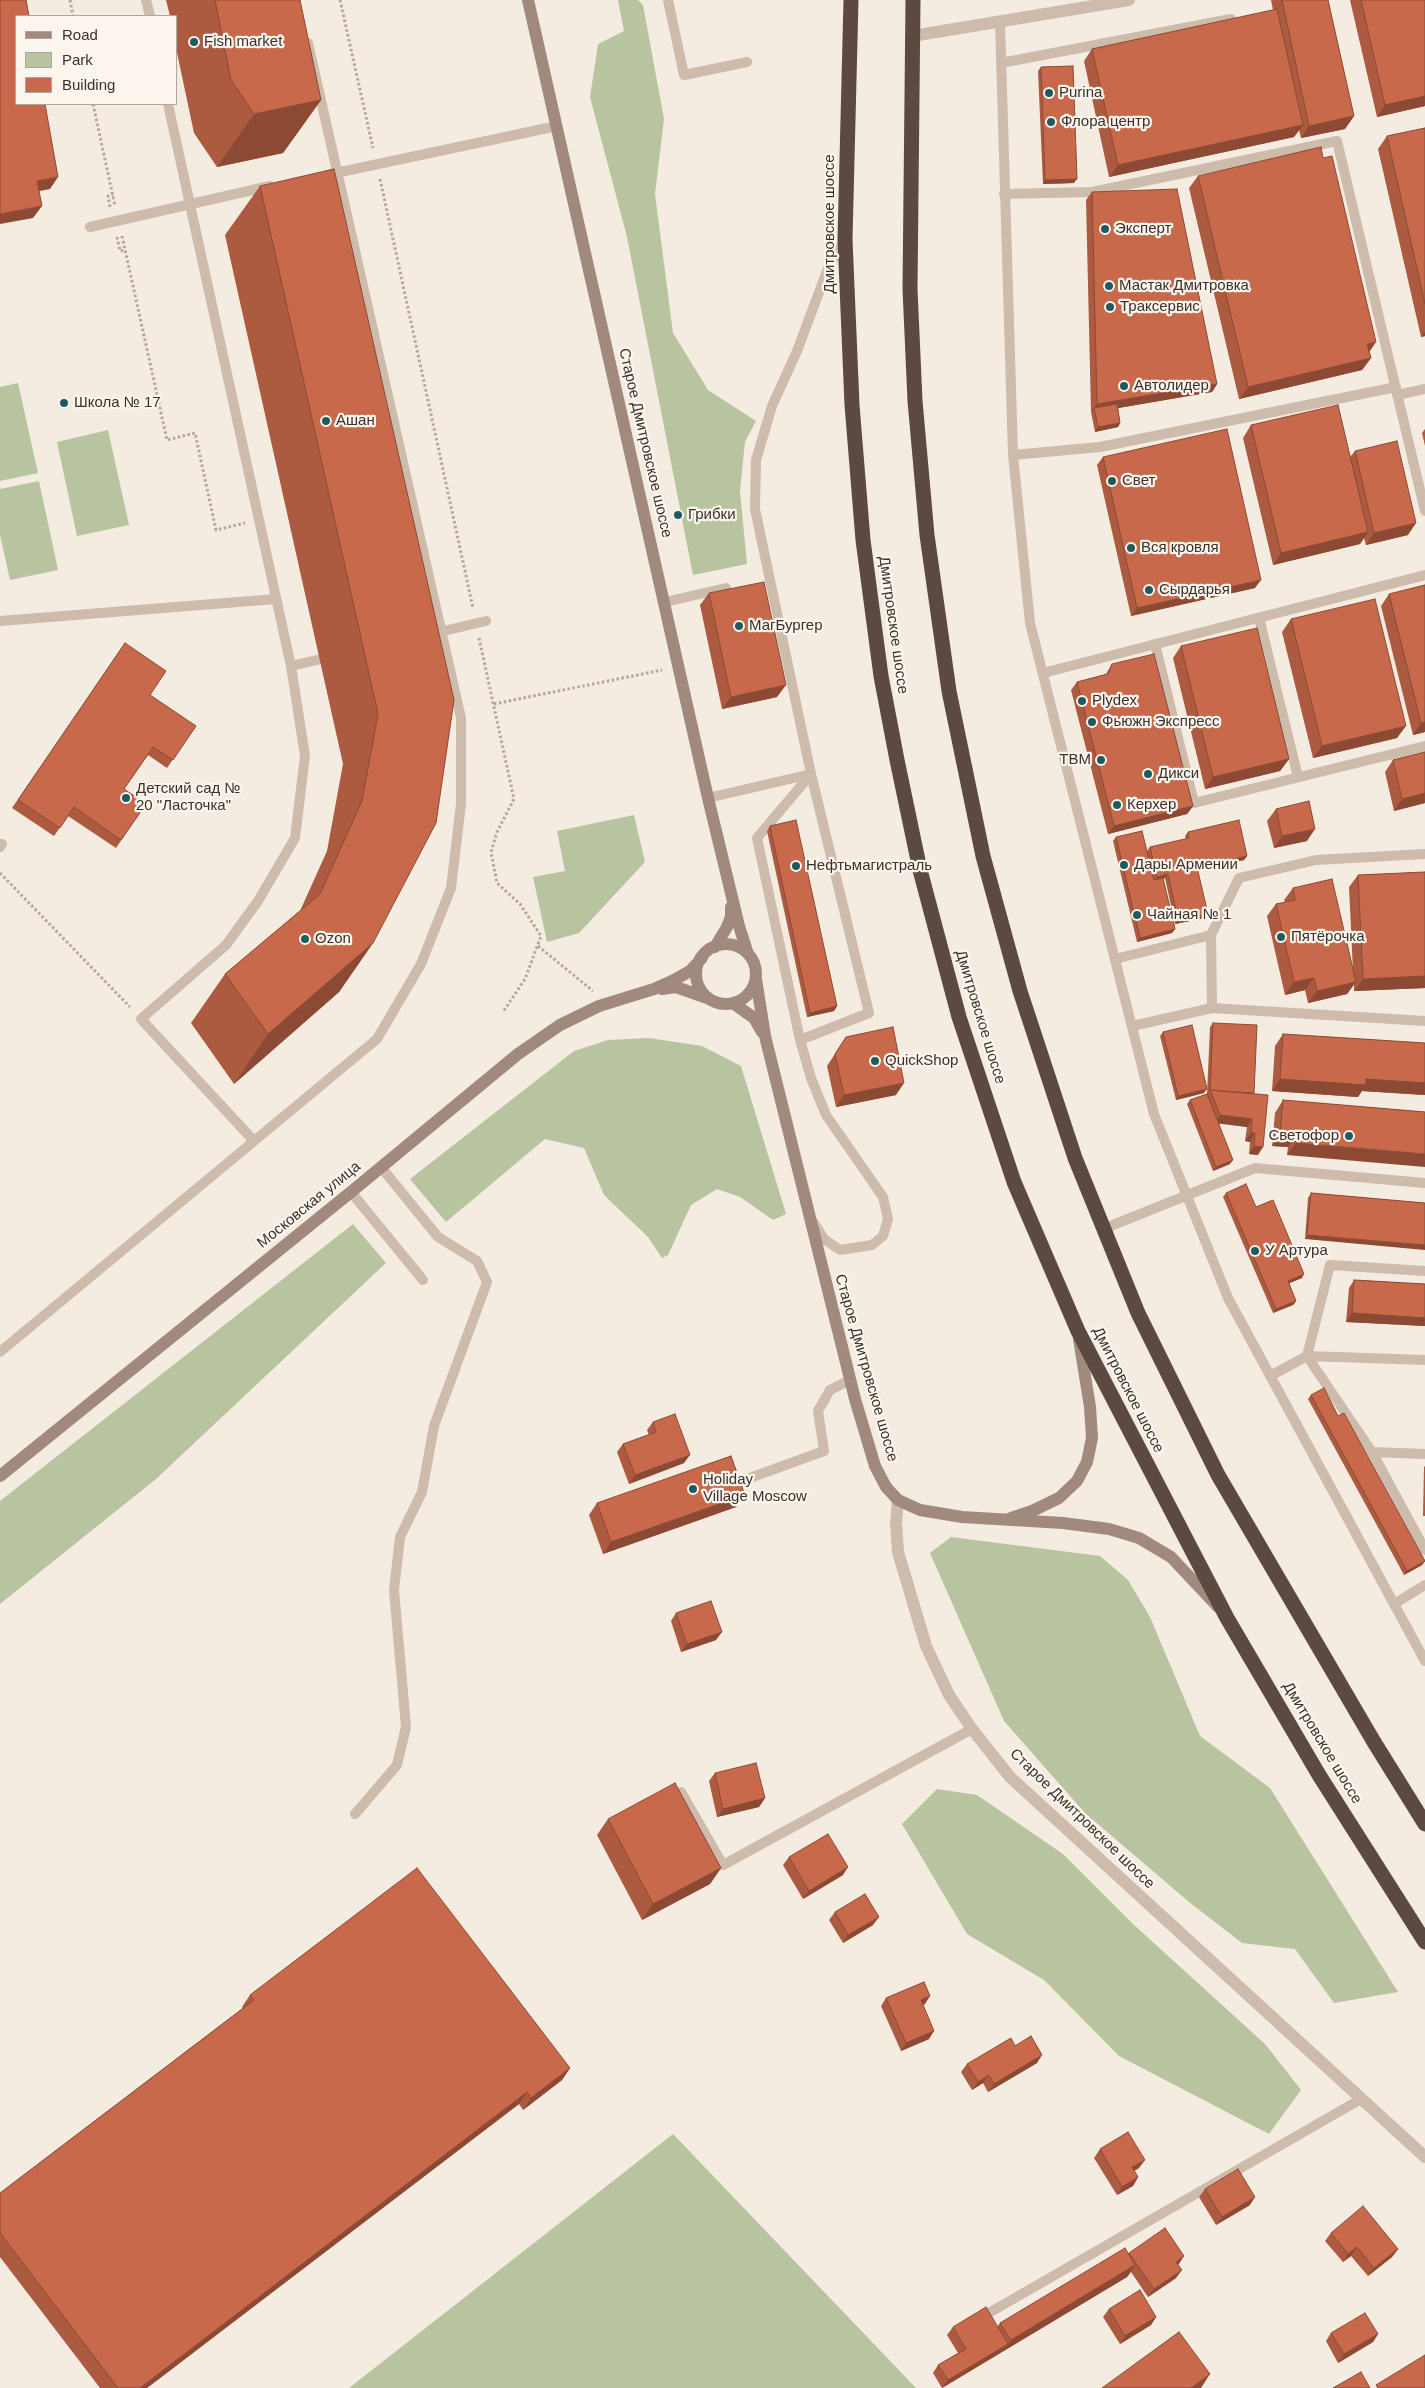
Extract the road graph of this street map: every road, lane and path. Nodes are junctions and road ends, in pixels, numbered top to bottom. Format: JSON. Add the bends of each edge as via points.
{"nodes":[{"id":1,"x":70,"y":0,"type":"edge"},
{"id":2,"x":146,"y":0,"type":"edge"},
{"id":3,"x":340,"y":0,"type":"edge"},
{"id":4,"x":528,"y":0,"type":"edge"},
{"id":5,"x":668,"y":0,"type":"edge"},
{"id":6,"x":851,"y":0,"type":"edge"},
{"id":7,"x":913,"y":0,"type":"edge"},
{"id":8,"x":1129,"y":0,"type":"edge"},
{"id":9,"x":73,"y":15,"type":"edge"},
{"id":10,"x":150,"y":15,"type":"edge"},
{"id":11,"x":1231,"y":19,"type":"edge"},
{"id":12,"x":1000,"y":23,"type":"junction"},
{"id":13,"x":305,"y":29,"type":"edge"},
{"id":14,"x":912,"y":36,"type":"junction"},
{"id":15,"x":747,"y":62,"type":"dead end"},
{"id":16,"x":1001,"y":64,"type":"junction"},
{"id":17,"x":93,"y":105,"type":"edge"},
{"id":18,"x":168,"y":105,"type":"edge"},
{"id":19,"x":557,"y":126,"type":"junction"},
{"id":20,"x":377,"y":164,"type":"junction"},
{"id":21,"x":337,"y":172,"type":"junction"},
{"id":22,"x":320,"y":176,"type":"edge"},
{"id":23,"x":279,"y":184,"type":"edge"},
{"id":24,"x":1004,"y":194,"type":"junction"},
{"id":25,"x":189,"y":204,"type":"junction"},
{"id":26,"x":116,"y":210,"type":"dead end"},
{"id":27,"x":90,"y":227,"type":"dead end"},
{"id":28,"x":120,"y":229,"type":"dead end"},
{"id":29,"x":845,"y":239,"type":"junction"},
{"id":30,"x":1425,"y":389,"type":"edge"},
{"id":31,"x":1396,"y":391,"type":"junction"},
{"id":32,"x":1013,"y":455,"type":"junction"},
{"id":33,"x":1425,"y":511,"type":"edge"},
{"id":34,"x":259,"y":520,"type":"junction"},
{"id":35,"x":1425,"y":576,"type":"edge"},
{"id":36,"x":726,"y":588,"type":"edge"},
{"id":37,"x":276,"y":599,"type":"junction"},
{"id":38,"x":664,"y":602,"type":"junction"},
{"id":39,"x":1259,"y":618,"type":"junction"},
{"id":40,"x":0,"y":621,"type":"edge"},
{"id":41,"x":481,"y":622,"type":"junction"},
{"id":42,"x":441,"y":632,"type":"junction"},
{"id":43,"x":423,"y":636,"type":"edge"},
{"id":44,"x":1155,"y":644,"type":"junction"},
{"id":45,"x":321,"y":659,"type":"dead end"},
{"id":46,"x":291,"y":666,"type":"junction"},
{"id":47,"x":667,"y":669,"type":"dead end"},
{"id":48,"x":1043,"y":672,"type":"junction"},
{"id":49,"x":494,"y":704,"type":"junction"},
{"id":50,"x":1425,"y":746,"type":"edge"},
{"id":51,"x":811,"y":774,"type":"junction"},
{"id":52,"x":1298,"y":777,"type":"junction"},
{"id":53,"x":708,"y":798,"type":"junction"},
{"id":54,"x":1425,"y":854,"type":"edge"},
{"id":55,"x":0,"y":873,"type":"edge"},
{"id":56,"x":731,"y":892,"type":"junction"},
{"id":57,"x":1211,"y":935,"type":"junction"},
{"id":58,"x":537,"y":946,"type":"junction"},
{"id":59,"x":715,"y":946,"type":"junction"},
{"id":60,"x":748,"y":954,"type":"junction"},
{"id":61,"x":702,"y":958,"type":"junction"},
{"id":62,"x":1115,"y":959,"type":"junction"},
{"id":63,"x":756,"y":979,"type":"junction"},
{"id":64,"x":654,"y":989,"type":"junction"},
{"id":65,"x":597,"y":994,"type":"dead end"},
{"id":66,"x":708,"y":998,"type":"junction"},
{"id":67,"x":733,"y":1004,"type":"junction"},
{"id":68,"x":1212,"y":1008,"type":"junction"},
{"id":69,"x":503,"y":1012,"type":"dead end"},
{"id":70,"x":141,"y":1018,"type":"junction"},
{"id":71,"x":1425,"y":1021,"type":"edge"},
{"id":72,"x":1132,"y":1026,"type":"junction"},
{"id":73,"x":765,"y":1036,"type":"junction"},
{"id":74,"x":800,"y":1040,"type":"junction"},
{"id":75,"x":254,"y":1141,"type":"junction"},
{"id":76,"x":381,"y":1167,"type":"junction"},
{"id":77,"x":1425,"y":1182,"type":"edge"},
{"id":78,"x":351,"y":1192,"type":"junction"},
{"id":79,"x":1187,"y":1195,"type":"junction"},
{"id":80,"x":807,"y":1212,"type":"junction"},
{"id":81,"x":1103,"y":1229,"type":"junction"},
{"id":82,"x":1425,"y":1270,"type":"edge"},
{"id":83,"x":423,"y":1280,"type":"dead end"},
{"id":84,"x":1078,"y":1331,"type":"junction"},
{"id":85,"x":0,"y":1352,"type":"edge"},
{"id":86,"x":1307,"y":1356,"type":"junction"},
{"id":87,"x":1425,"y":1360,"type":"edge"},
{"id":88,"x":1270,"y":1376,"type":"junction"},
{"id":89,"x":850,"y":1380,"type":"junction"},
{"id":90,"x":1372,"y":1452,"type":"junction"},
{"id":91,"x":1425,"y":1454,"type":"edge"},
{"id":92,"x":0,"y":1476,"type":"edge"},
{"id":93,"x":744,"y":1480,"type":"dead end"},
{"id":94,"x":898,"y":1500,"type":"junction"},
{"id":95,"x":1004,"y":1520,"type":"junction"},
{"id":96,"x":1425,"y":1550,"type":"edge"},
{"id":97,"x":1425,"y":1585,"type":"edge"},
{"id":98,"x":1394,"y":1604,"type":"junction"},
{"id":99,"x":1228,"y":1618,"type":"junction"},
{"id":100,"x":1425,"y":1661,"type":"edge"},
{"id":101,"x":972,"y":1728,"type":"junction"},
{"id":102,"x":680,"y":1792,"type":"edge"},
{"id":103,"x":356,"y":1814,"type":"dead end"},
{"id":104,"x":1425,"y":1824,"type":"edge"},
{"id":105,"x":1425,"y":1942,"type":"edge"},
{"id":106,"x":1361,"y":2099,"type":"junction"},
{"id":107,"x":1425,"y":2158,"type":"edge"},
{"id":108,"x":987,"y":2314,"type":"edge"}],
"edges":[{"from":1,"to":9,"type":"path"},
{"from":2,"to":10,"type":"lane"},
{"from":3,"to":20,"type":"path"},
{"from":4,"to":19,"type":"main road","name":"Старое Дмитровское шоссе"},
{"from":5,"to":15,"type":"lane","via":[[684,75]]},
{"from":6,"to":29,"type":"highway","name":"Дмитровское шоссе"},
{"from":7,"to":14,"type":"highway"},
{"from":8,"to":12,"type":"street"},
{"from":11,"to":16,"type":"lane"},
{"from":12,"to":14,"type":"street"},
{"from":12,"to":16,"type":"lane"},
{"from":13,"to":21,"type":"lane"},
{"from":14,"to":81,"type":"highway","via":[[910,280],[915,401],[927,535],[949,691],[983,856],[1020,991],[1075,1158]]},
{"from":16,"to":24,"type":"lane"},
{"from":17,"to":26,"type":"path"},
{"from":18,"to":25,"type":"lane"},
{"from":19,"to":20,"type":"lane"},
{"from":19,"to":38,"type":"main road","name":"Старое Дмитровское шоссе"},
{"from":20,"to":21,"type":"lane"},
{"from":20,"to":41,"type":"path"},
{"from":21,"to":22,"type":"lane"},
{"from":21,"to":42,"type":"lane"},
{"from":23,"to":25,"type":"lane"},
{"from":24,"to":31,"type":"lane","via":[[1092,192],[1337,141]]},
{"from":24,"to":32,"type":"lane"},
{"from":25,"to":27,"type":"lane"},
{"from":25,"to":34,"type":"lane"},
{"from":28,"to":34,"type":"path","via":[[167,440],[195,433],[216,530]]},
{"from":29,"to":51,"type":"lane","via":[[830,262],[772,406],[756,460],[755,509]]},
{"from":29,"to":84,"type":"highway","name":"Дмитровское шоссе","via":[[852,405],[863,540],[881,676],[920,870],[959,1017],[1014,1182]]},
{"from":30,"to":31,"type":"lane"},
{"from":31,"to":32,"type":"lane","via":[[1100,447]]},
{"from":31,"to":33,"type":"lane"},
{"from":32,"to":48,"type":"lane","via":[[1030,623]]},
{"from":34,"to":37,"type":"lane"},
{"from":35,"to":39,"type":"lane"},
{"from":36,"to":38,"type":"lane"},
{"from":37,"to":40,"type":"lane"},
{"from":37,"to":46,"type":"lane"},
{"from":38,"to":53,"type":"main road","name":"Старое Дмитровское шоссе"},
{"from":39,"to":44,"type":"lane"},
{"from":39,"to":52,"type":"lane"},
{"from":41,"to":42,"type":"lane"},
{"from":41,"to":49,"type":"path"},
{"from":42,"to":43,"type":"lane"},
{"from":42,"to":75,"type":"lane","via":[[461,718],[461,804],[451,888],[421,964],[377,1039]]},
{"from":44,"to":48,"type":"lane"},
{"from":44,"to":52,"type":"lane","via":[[1194,803]]},
{"from":45,"to":46,"type":"lane"},
{"from":46,"to":70,"type":"lane","via":[[305,756],[295,838],[258,901],[226,945]]},
{"from":47,"to":49,"type":"path"},
{"from":48,"to":62,"type":"lane"},
{"from":49,"to":58,"type":"path","via":[[514,799],[491,852],[498,883],[520,904],[541,936]]},
{"from":50,"to":52,"type":"lane"},
{"from":51,"to":53,"type":"lane"},
{"from":51,"to":74,"type":"lane","via":[[757,838]]},
{"from":51,"to":74,"type":"lane","via":[[869,1013]]},
{"from":53,"to":56,"type":"main road","name":"Старое Дмитровское шоссе"},
{"from":54,"to":57,"type":"lane","via":[[1316,860],[1239,878]]},
{"from":55,"to":70,"type":"path"},
{"from":56,"to":59,"type":"main road","name":"Старое Дмитровское шоссе","via":[[731,917],[724,935]]},
{"from":56,"to":60,"type":"main road","name":"Старое Дмитровское шоссе"},
{"from":57,"to":62,"type":"lane"},
{"from":57,"to":68,"type":"lane"},
{"from":58,"to":65,"type":"path"},
{"from":58,"to":69,"type":"path","via":[[526,979]]},
{"from":59,"to":60,"type":"main road","via":[[733,945]]},
{"from":59,"to":61,"type":"main road","name":"Старое Дмитровское шоссе"},
{"from":60,"to":63,"type":"main road","name":"Старое Дмитровское шоссе","via":[[756,970]]},
{"from":61,"to":64,"type":"main road","name":"Московская улица","via":[[690,971]]},
{"from":61,"to":66,"type":"main road","via":[[696,975]]},
{"from":62,"to":72,"type":"lane"},
{"from":63,"to":67,"type":"main road","via":[[748,994]]},
{"from":63,"to":73,"type":"main road","name":"Старое Дмитровское шоссе"},
{"from":64,"to":66,"type":"main road","name":"Московская улица","via":[[676,987]]},
{"from":64,"to":76,"type":"main road","name":"Московская улица","via":[[599,1006],[560,1025],[518,1054]]},
{"from":66,"to":67,"type":"main road","name":"Старое Дмитровское шоссе"},
{"from":67,"to":73,"type":"main road","name":"Старое Дмитровское шоссе","via":[[754,1018]]},
{"from":68,"to":71,"type":"lane"},
{"from":68,"to":72,"type":"lane"},
{"from":70,"to":75,"type":"lane"},
{"from":72,"to":79,"type":"lane","via":[[1154,1114]]},
{"from":73,"to":80,"type":"main road","name":"Старое Дмитровское шоссе"},
{"from":74,"to":80,"type":"lane","via":[[826,1115],[883,1197],[888,1219],[883,1236],[872,1245],[840,1250],[824,1239]]},
{"from":75,"to":85,"type":"lane"},
{"from":76,"to":78,"type":"main road","name":"Московская улица"},
{"from":76,"to":103,"type":"lane","via":[[438,1237],[477,1261],[487,1282],[434,1426],[422,1492],[400,1537],[394,1590],[406,1727],[396,1765]]},
{"from":77,"to":79,"type":"lane","via":[[1255,1168]]},
{"from":78,"to":83,"type":"lane"},
{"from":78,"to":92,"type":"main road","name":"Московская улица"},
{"from":79,"to":81,"type":"lane"},
{"from":79,"to":88,"type":"lane","via":[[1228,1298]]},
{"from":80,"to":89,"type":"main road","name":"Старое Дмитровское шоссе"},
{"from":81,"to":104,"type":"highway","via":[[1138,1313],[1218,1475]]},
{"from":82,"to":86,"type":"lane","via":[[1330,1265]]},
{"from":84,"to":95,"type":"main road","via":[[1090,1407],[1092,1438],[1087,1462],[1077,1481],[1058,1498]]},
{"from":84,"to":99,"type":"highway","name":"Дмитровское шоссе"},
{"from":86,"to":87,"type":"lane"},
{"from":86,"to":88,"type":"lane"},
{"from":86,"to":90,"type":"lane"},
{"from":88,"to":98,"type":"lane"},
{"from":89,"to":93,"type":"lane","via":[[830,1390],[818,1411],[824,1451]]},
{"from":89,"to":94,"type":"main road","name":"Старое Дмитровское шоссе","via":[[875,1466],[886,1487]]},
{"from":90,"to":91,"type":"lane"},
{"from":90,"to":96,"type":"lane"},
{"from":94,"to":95,"type":"main road","via":[[920,1510]]},
{"from":94,"to":101,"type":"street","name":"Старое Дмитровское шоссе","via":[[898,1552],[926,1646],[949,1695]]},
{"from":95,"to":99,"type":"main road","via":[[1108,1529],[1139,1538],[1171,1557]]},
{"from":97,"to":98,"type":"lane"},
{"from":98,"to":100,"type":"lane"},
{"from":99,"to":105,"type":"highway","name":"Дмитровское шоссе","via":[[1319,1775]]},
{"from":101,"to":102,"type":"lane","via":[[723,1865]]},
{"from":101,"to":106,"type":"street","name":"Старое Дмитровское шоссе","via":[[1010,1777]]},
{"from":106,"to":107,"type":"street","name":"Старое Дмитровское шоссе"},
{"from":106,"to":108,"type":"lane"}]}
